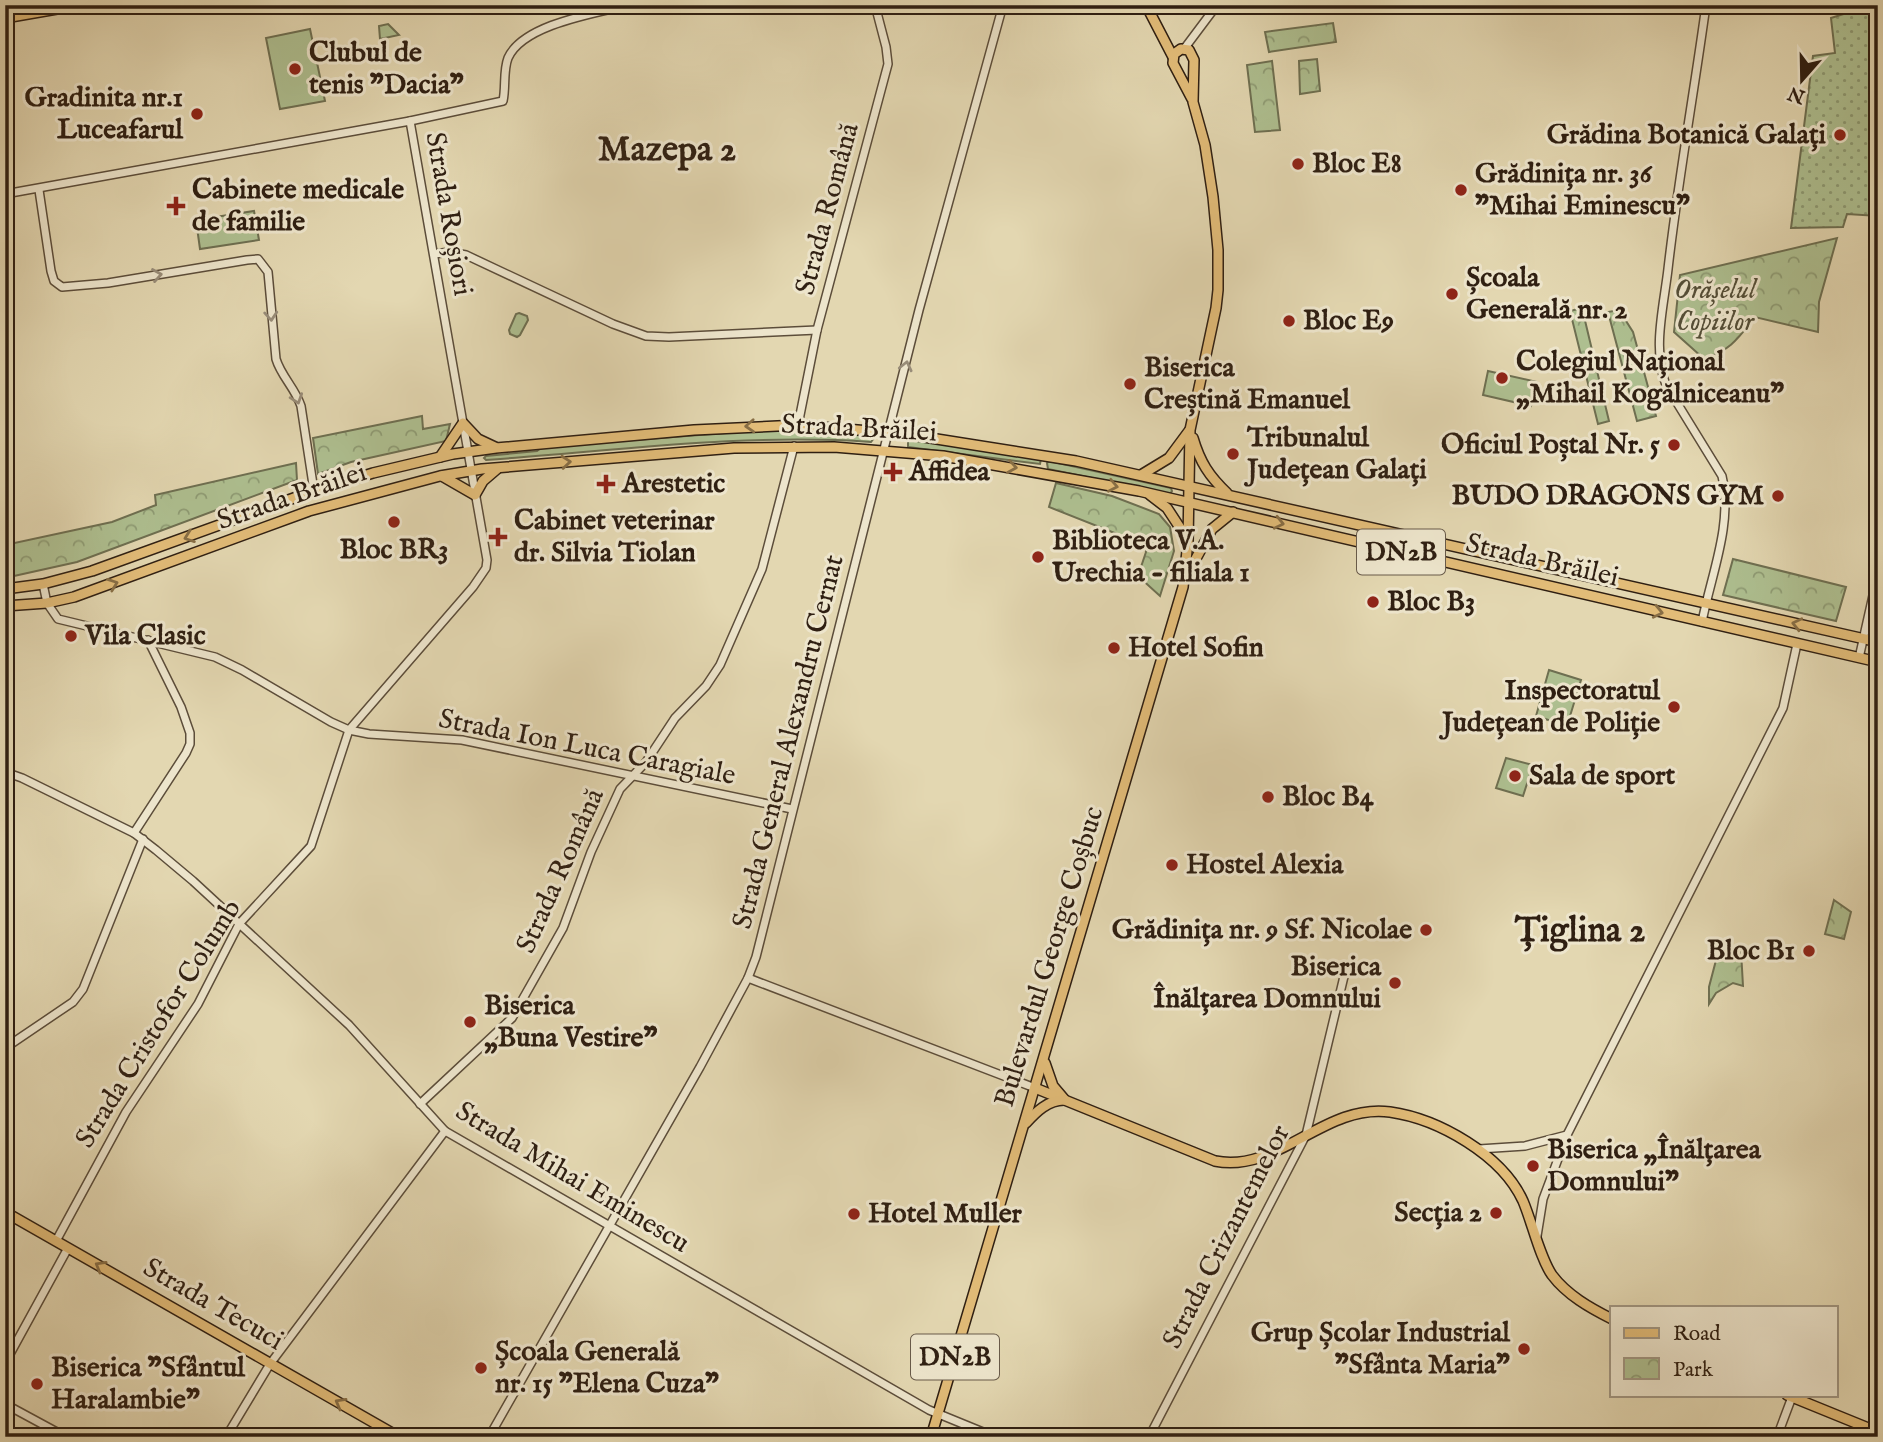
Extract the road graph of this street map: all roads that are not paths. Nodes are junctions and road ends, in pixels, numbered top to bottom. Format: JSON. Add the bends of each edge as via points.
{"nodes":[{"id":1,"x":80,"y":5,"type":"edge"},
{"id":2,"x":629,"y":5,"type":"edge"},
{"id":3,"x":875,"y":5,"type":"edge"},
{"id":4,"x":1003,"y":5,"type":"edge"},
{"id":5,"x":1146,"y":5,"type":"edge"},
{"id":6,"x":1217,"y":5,"type":"edge"},
{"id":7,"x":1706,"y":5,"type":"edge"},
{"id":8,"x":5,"y":18,"type":"edge"},
{"id":9,"x":1161,"y":33,"type":"junction"},
{"id":10,"x":1188,"y":54,"type":"junction"},
{"id":11,"x":1173,"y":57,"type":"junction"},
{"id":12,"x":1180,"y":69,"type":"junction"},
{"id":13,"x":1192,"y":99,"type":"junction"},
{"id":14,"x":410,"y":121,"type":"junction"},
{"id":15,"x":39,"y":190,"type":"junction"},
{"id":16,"x":5,"y":194,"type":"edge"},
{"id":17,"x":434,"y":254,"type":"junction"},
{"id":18,"x":817,"y":330,"type":"junction"},
{"id":19,"x":463,"y":424,"type":"junction"},
{"id":20,"x":798,"y":425,"type":"junction"},
{"id":21,"x":1190,"y":430,"type":"junction"},
{"id":22,"x":890,"y":432,"type":"junction"},
{"id":23,"x":794,"y":446,"type":"junction"},
{"id":24,"x":496,"y":448,"type":"junction"},
{"id":25,"x":885,"y":451,"type":"junction"},
{"id":26,"x":467,"y":452,"type":"junction"},
{"id":27,"x":440,"y":457,"type":"junction"},
{"id":28,"x":498,"y":468,"type":"junction"},
{"id":29,"x":471,"y":471,"type":"junction"},
{"id":30,"x":1141,"y":475,"type":"junction"},
{"id":31,"x":440,"y":476,"type":"junction"},
{"id":32,"x":1188,"y":486,"type":"junction"},
{"id":33,"x":314,"y":491,"type":"junction"},
{"id":34,"x":1139,"y":491,"type":"junction"},
{"id":35,"x":1227,"y":494,"type":"junction"},
{"id":36,"x":475,"y":495,"type":"junction"},
{"id":37,"x":1188,"y":501,"type":"junction"},
{"id":38,"x":1233,"y":512,"type":"junction"},
{"id":39,"x":1188,"y":542,"type":"junction"},
{"id":40,"x":487,"y":560,"type":"joint"},
{"id":41,"x":1878,"y":573,"type":"edge"},
{"id":42,"x":43,"y":584,"type":"junction"},
{"id":43,"x":1183,"y":587,"type":"junction"},
{"id":44,"x":5,"y":589,"type":"edge"},
{"id":45,"x":47,"y":603,"type":"junction"},
{"id":46,"x":1705,"y":604,"type":"junction"},
{"id":47,"x":5,"y":606,"type":"edge"},
{"id":48,"x":1702,"y":622,"type":"junction"},
{"id":49,"x":1863,"y":639,"type":"junction"},
{"id":50,"x":148,"y":640,"type":"junction"},
{"id":51,"x":1878,"y":642,"type":"edge"},
{"id":52,"x":1797,"y":644,"type":"junction"},
{"id":53,"x":1859,"y":658,"type":"junction"},
{"id":54,"x":1878,"y":662,"type":"edge"},
{"id":55,"x":349,"y":730,"type":"junction"},
{"id":56,"x":5,"y":772,"type":"edge"},
{"id":57,"x":634,"y":776,"type":"junction"},
{"id":58,"x":792,"y":809,"type":"junction"},
{"id":59,"x":134,"y":833,"type":"junction"},
{"id":60,"x":143,"y":839,"type":"junction"},
{"id":61,"x":239,"y":924,"type":"junction"},
{"id":62,"x":1346,"y":968,"type":"dead end"},
{"id":63,"x":748,"y":978,"type":"junction"},
{"id":64,"x":5,"y":1048,"type":"edge"},
{"id":65,"x":1045,"y":1059,"type":"junction"},
{"id":66,"x":1035,"y":1088,"type":"junction"},
{"id":67,"x":1066,"y":1100,"type":"junction"},
{"id":68,"x":420,"y":1104,"type":"junction"},
{"id":69,"x":1023,"y":1127,"type":"junction"},
{"id":70,"x":445,"y":1131,"type":"junction"},
{"id":71,"x":1306,"y":1135,"type":"junction"},
{"id":72,"x":1567,"y":1135,"type":"junction"},
{"id":73,"x":1479,"y":1149,"type":"junction"},
{"id":74,"x":5,"y":1212,"type":"edge"},
{"id":75,"x":610,"y":1226,"type":"junction"},
{"id":76,"x":1537,"y":1236,"type":"junction"},
{"id":77,"x":56,"y":1241,"type":"junction"},
{"id":78,"x":68,"y":1248,"type":"junction"},
{"id":79,"x":1610,"y":1317,"type":"edge"},
{"id":80,"x":5,"y":1363,"type":"edge"},
{"id":81,"x":270,"y":1364,"type":"junction"},
{"id":82,"x":1789,"y":1396,"type":"edge"},
{"id":83,"x":5,"y":1404,"type":"edge"},
{"id":84,"x":938,"y":1414,"type":"junction"},
{"id":85,"x":1878,"y":1433,"type":"edge"},
{"id":86,"x":66,"y":1437,"type":"edge"},
{"id":87,"x":226,"y":1437,"type":"edge"},
{"id":88,"x":399,"y":1437,"type":"edge"},
{"id":89,"x":489,"y":1437,"type":"edge"},
{"id":90,"x":931,"y":1437,"type":"edge"},
{"id":91,"x":995,"y":1437,"type":"edge"},
{"id":92,"x":1149,"y":1437,"type":"edge"},
{"id":93,"x":1777,"y":1437,"type":"edge"}],
"edges":[{"from":1,"to":8,"type":"main road"},
{"from":2,"to":14,"type":"street","via":[[564,22],[515,47],[507,60],[503,101]]},
{"from":3,"to":18,"type":"street","name":"Strada Română","via":[[888,64]]},
{"from":22,"to":4,"type":"street","name":"Strada General Alexandru Cernat","one_way":true},
{"from":5,"to":9,"type":"main road"},
{"from":6,"to":10,"type":"street"},
{"from":7,"to":46,"type":"street","via":[[1671,241],[1660,352],[1666,385],[1722,476],[1726,492],[1723,527]]},
{"from":9,"to":10,"type":"main road"},
{"from":9,"to":11,"type":"main road"},
{"from":10,"to":11,"type":"main road","via":[[1177,51]]},
{"from":10,"to":12,"type":"main road","via":[[1189,69]]},
{"from":10,"to":13,"type":"main road"},
{"from":11,"to":12,"type":"main road","via":[[1173,64]]},
{"from":12,"to":13,"type":"main road"},
{"from":13,"to":21,"type":"main road","via":[[1208,164],[1218,263],[1216,308]]},
{"from":14,"to":15,"type":"street","name":"Strada Roșiori"},
{"from":14,"to":17,"type":"street","name":"Strada Roșiori"},
{"from":15,"to":16,"type":"street","name":"Strada Roșiori"},
{"from":15,"to":33,"type":"street","one_way":true,"via":[[54,281],[62,287],[247,260],[264,263],[276,359],[301,406]]},
{"from":17,"to":18,"type":"street","via":[[466,255],[646,336]]},
{"from":17,"to":19,"type":"street","name":"Strada Roșiori"},
{"from":18,"to":20,"type":"street","name":"Strada Română"},
{"from":19,"to":24,"type":"main road"},
{"from":19,"to":26,"type":"street","name":"Strada Roșiori"},
{"from":19,"to":27,"type":"main road"},
{"from":20,"to":22,"type":"main road","name":"Strada Brăilei"},
{"from":20,"to":24,"type":"main road","name":"Strada Brăilei","one_way":true},
{"from":21,"to":30,"type":"main road","via":[[1169,458]]},
{"from":21,"to":32,"type":"main road","name":"Bulevardul George Coșbuc"},
{"from":21,"to":35,"type":"main road","via":[[1202,464]]},
{"from":22,"to":25,"type":"street","name":"Strada General Alexandru Cernat"},
{"from":22,"to":30,"type":"main road","name":"Strada Brăilei","via":[[1043,454]]},
{"from":23,"to":25,"type":"main road","name":"Strada Brăilei"},
{"from":28,"to":23,"type":"main road","name":"Strada Brăilei","one_way":true},
{"from":23,"to":57,"type":"street","name":"Strada Română","via":[[767,555],[724,656]]},
{"from":24,"to":26,"type":"main road","name":"Strada Brăilei"},
{"from":25,"to":34,"type":"main road","name":"Strada Brăilei","one_way":true,"via":[[998,464]]},
{"from":25,"to":58,"type":"street","name":"Strada General Alexandru Cernat"},
{"from":26,"to":27,"type":"main road","name":"Strada Brăilei"},
{"from":26,"to":29,"type":"street","name":"Strada Roșiori"},
{"from":27,"to":33,"type":"main road","name":"Strada Brăilei"},
{"from":28,"to":29,"type":"main road","name":"Strada Brăilei"},
{"from":28,"to":36,"type":"main road"},
{"from":29,"to":31,"type":"main road","name":"Strada Brăilei"},
{"from":29,"to":36,"type":"street","name":"Strada Roșiori"},
{"from":30,"to":32,"type":"main road","name":"Strada Brăilei"},
{"from":31,"to":36,"type":"main road"},
{"from":45,"to":31,"type":"main road","name":"Strada Brăilei","one_way":true,"via":[[108,586],[309,511]]},
{"from":32,"to":35,"type":"main road","name":"Strada Brăilei","number":"DN2B"},
{"from":32,"to":37,"type":"main road","name":"Bulevardul George Coșbuc","number":"DN2B"},
{"from":33,"to":42,"type":"main road","name":"Strada Brăilei","one_way":true,"via":[[148,552]]},
{"from":34,"to":37,"type":"main road","name":"Strada Brăilei"},
{"from":34,"to":39,"type":"main road","via":[[1167,508]]},
{"from":35,"to":46,"type":"main road","name":"Strada Brăilei","number":"DN2B"},
{"from":36,"to":40,"type":"street","name":"Strada Roșiori"},
{"from":37,"to":38,"type":"main road","name":"Strada Brăilei","number":"DN2B"},
{"from":37,"to":39,"type":"main road","name":"Bulevardul George Coșbuc","number":"DN2B"},
{"from":38,"to":43,"type":"main road","number":"DN2B","via":[[1212,529]]},
{"from":38,"to":48,"type":"main road","name":"Strada Brăilei","number":"DN2B","one_way":true},
{"from":39,"to":43,"type":"main road","name":"Bulevardul George Coșbuc","number":"DN2B"},
{"from":40,"to":55,"type":"street","name":"Strada Cristofor Columb","via":[[473,587]]},
{"from":41,"to":49,"type":"street"},
{"from":42,"to":44,"type":"main road","name":"Strada Brăilei"},
{"from":42,"to":45,"type":"street"},
{"from":43,"to":65,"type":"main road","name":"Bulevardul George Coșbuc","number":"DN2B"},
{"from":45,"to":47,"type":"main road","name":"Strada Brăilei"},
{"from":45,"to":50,"type":"street","name":"Strada Ion Luca Caragiale","via":[[58,619]]},
{"from":46,"to":48,"type":"street"},
{"from":49,"to":46,"type":"main road","name":"Strada Brăilei","number":"DN2B","one_way":true},
{"from":48,"to":52,"type":"main road","name":"Strada Brăilei","number":"DN2B"},
{"from":49,"to":51,"type":"main road","name":"Strada Brăilei","number":"DN2B"},
{"from":49,"to":53,"type":"street"},
{"from":50,"to":55,"type":"street","name":"Strada Ion Luca Caragiale","via":[[222,660]]},
{"from":50,"to":59,"type":"street","via":[[191,738]]},
{"from":52,"to":53,"type":"main road","name":"Strada Brăilei","number":"DN2B"},
{"from":52,"to":72,"type":"street","via":[[1778,718]]},
{"from":53,"to":54,"type":"main road","name":"Strada Brăilei","number":"DN2B"},
{"from":55,"to":57,"type":"street","name":"Strada Ion Luca Caragiale","via":[[462,740]]},
{"from":55,"to":61,"type":"street","name":"Strada Cristofor Columb","via":[[312,846]]},
{"from":56,"to":59,"type":"street","name":"Strada Mihai Eminescu"},
{"from":57,"to":58,"type":"street","name":"Strada Ion Luca Caragiale"},
{"from":57,"to":68,"type":"street","name":"Strada Română","via":[[620,789],[608,812],[563,928],[512,1018]]},
{"from":58,"to":63,"type":"street","name":"Strada General Alexandru Cernat"},
{"from":59,"to":60,"type":"street","name":"Strada Mihai Eminescu"},
{"from":60,"to":61,"type":"street","name":"Strada Mihai Eminescu"},
{"from":60,"to":64,"type":"street","via":[[83,989],[73,1002]]},
{"from":61,"to":68,"type":"street","name":"Strada Mihai Eminescu","via":[[349,1025]]},
{"from":61,"to":77,"type":"street","name":"Strada Cristofor Columb","via":[[198,1004],[126,1112]]},
{"from":62,"to":71,"type":"street","name":"Strada Crizantemelor"},
{"from":63,"to":66,"type":"street"},
{"from":63,"to":75,"type":"street","name":"Strada General Alexandru Cernat"},
{"from":65,"to":66,"type":"main road","name":"Bulevardul George Coșbuc","number":"DN2B"},
{"from":65,"to":67,"type":"main road","via":[[1050,1080]]},
{"from":66,"to":67,"type":"main road"},
{"from":66,"to":69,"type":"main road","name":"Bulevardul George Coșbuc","number":"DN2B"},
{"from":67,"to":69,"type":"main road","via":[[1047,1104]]},
{"from":67,"to":71,"type":"main road","via":[[1225,1163],[1253,1161]]},
{"from":68,"to":70,"type":"street","name":"Strada Mihai Eminescu"},
{"from":69,"to":84,"type":"main road","name":"Bulevardul George Coșbuc","number":"DN2B"},
{"from":70,"to":75,"type":"street","name":"Strada Mihai Eminescu"},
{"from":70,"to":81,"type":"street"},
{"from":71,"to":73,"type":"main road","via":[[1353,1114],[1389,1112],[1423,1122]]},
{"from":71,"to":92,"type":"street","name":"Strada Crizantemelor"},
{"from":72,"to":73,"type":"street","via":[[1525,1146]]},
{"from":72,"to":76,"type":"street","via":[[1543,1199]]},
{"from":73,"to":76,"type":"main road","via":[[1516,1187]]},
{"from":74,"to":77,"type":"main road","name":"Strada Tecuci"},
{"from":75,"to":84,"type":"street","name":"Strada Mihai Eminescu"},
{"from":75,"to":89,"type":"street","name":"Strada General Alexandru Cernat"},
{"from":76,"to":79,"type":"main road","via":[[1557,1280],[1582,1302]]},
{"from":77,"to":78,"type":"main road","name":"Strada Tecuci"},
{"from":78,"to":80,"type":"street"},
{"from":81,"to":78,"type":"main road","name":"Strada Tecuci","one_way":true},
{"from":81,"to":87,"type":"street"},
{"from":88,"to":81,"type":"main road","name":"Strada Tecuci","one_way":true},
{"from":82,"to":85,"type":"main road"},
{"from":82,"to":93,"type":"street"},
{"from":83,"to":86,"type":"street"},
{"from":84,"to":90,"type":"main road","name":"Bulevardul George Coșbuc","number":"DN2B"},
{"from":84,"to":91,"type":"street","name":"Strada Mihai Eminescu"}]}
